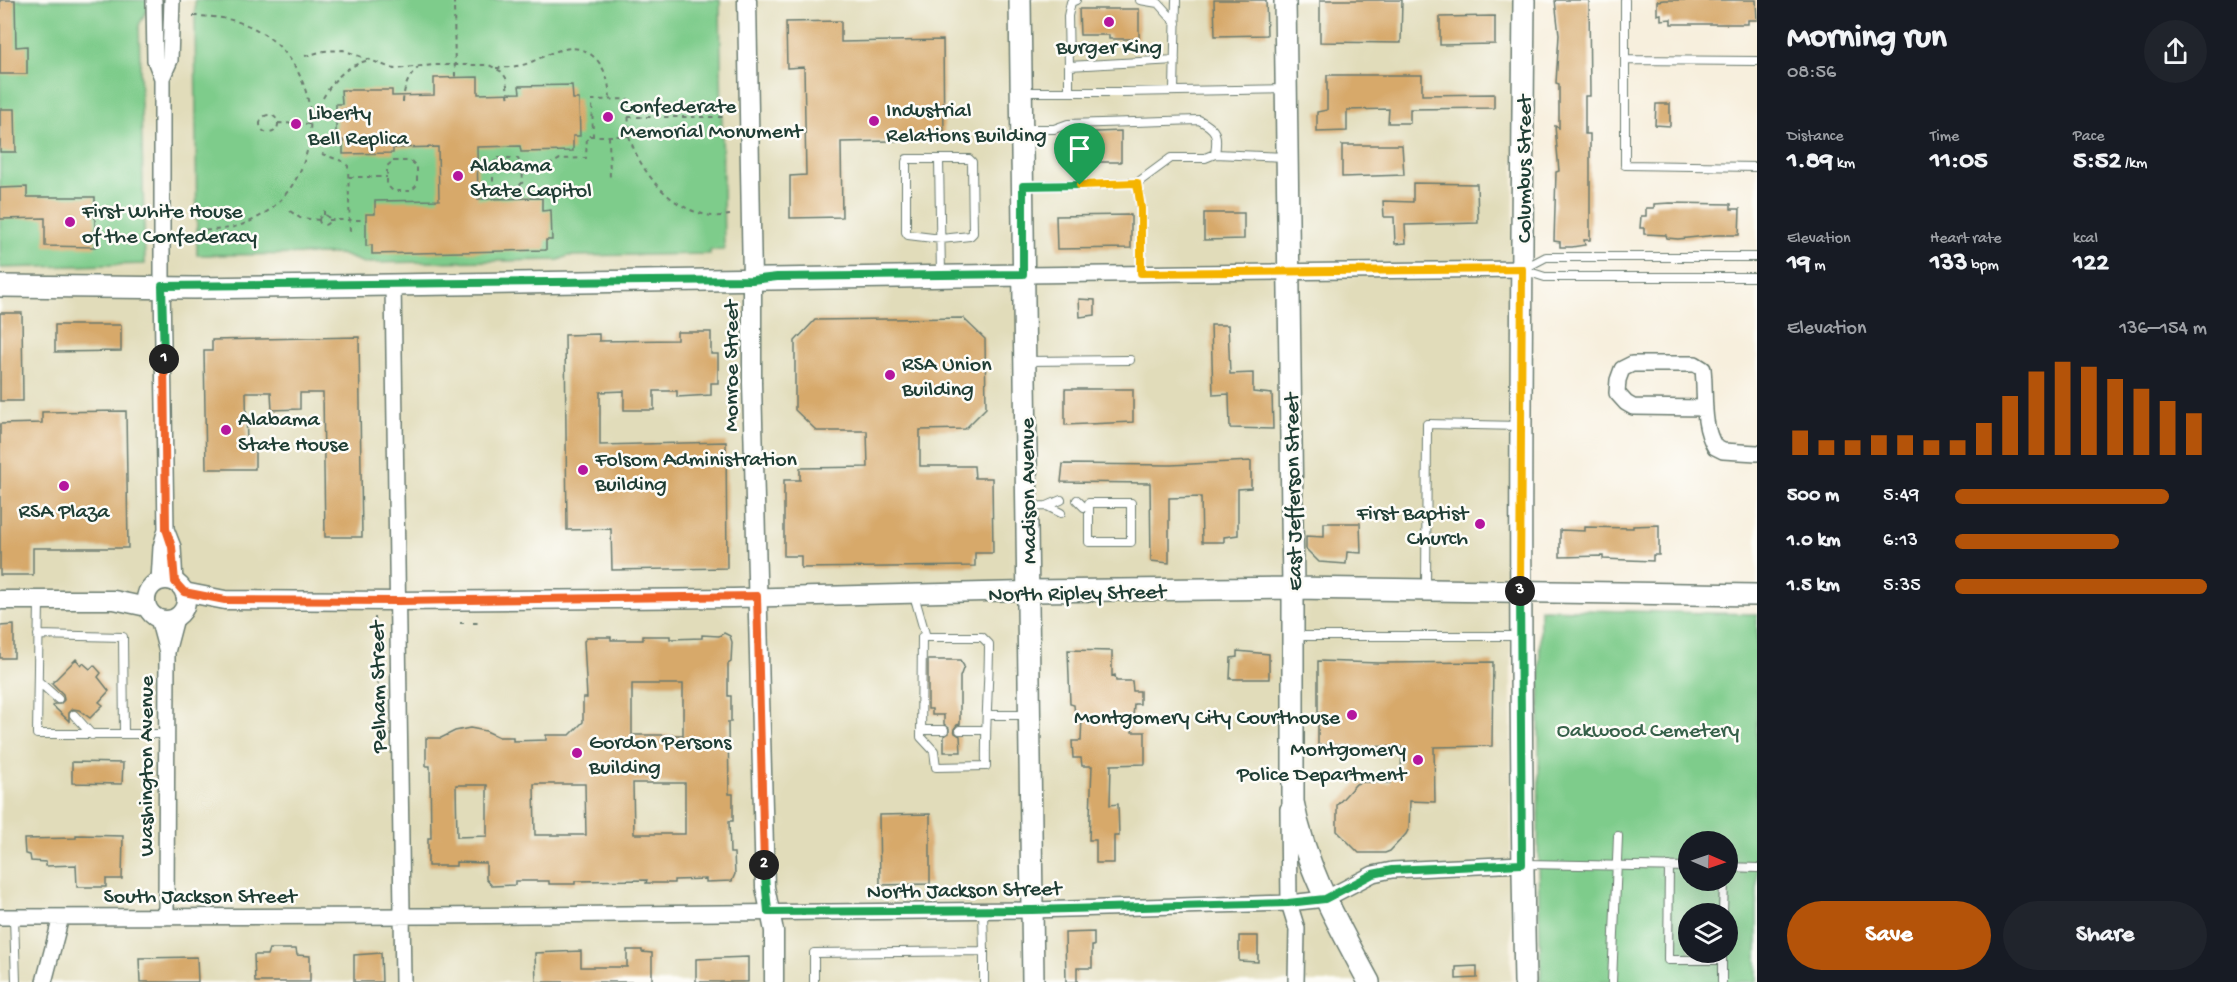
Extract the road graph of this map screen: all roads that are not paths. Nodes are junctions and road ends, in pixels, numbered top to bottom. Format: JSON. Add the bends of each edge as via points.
{"nodes":[{"id":1,"x":154,"y":0,"type":"edge"},
{"id":2,"x":172,"y":0,"type":"edge"},
{"id":3,"x":747,"y":0,"type":"edge"},
{"id":4,"x":1020,"y":0,"type":"edge"},
{"id":5,"x":1076,"y":0,"type":"edge"},
{"id":6,"x":1140,"y":0,"type":"edge"},
{"id":7,"x":1176,"y":0,"type":"edge"},
{"id":8,"x":1285,"y":0,"type":"edge"},
{"id":9,"x":1524,"y":0,"type":"edge"},
{"id":10,"x":1625,"y":0,"type":"edge"},
{"id":11,"x":1176,"y":23,"type":"junction"},
{"id":12,"x":1175,"y":60,"type":"junction"},
{"id":13,"x":1625,"y":60,"type":"junction"},
{"id":14,"x":1757,"y":61,"type":"edge"},
{"id":15,"x":1069,"y":66,"type":"junction"},
{"id":16,"x":162,"y":78,"type":"junction"},
{"id":17,"x":1286,"y":89,"type":"junction"},
{"id":18,"x":1174,"y":91,"type":"junction"},
{"id":19,"x":1020,"y":92,"type":"junction"},
{"id":20,"x":1069,"y":92,"type":"junction"},
{"id":21,"x":1021,"y":129,"type":"junction"},
{"id":22,"x":1215,"y":153,"type":"junction"},
{"id":23,"x":1286,"y":157,"type":"junction"},
{"id":24,"x":939,"y":160,"type":"junction"},
{"id":25,"x":1757,"y":167,"type":"edge"},
{"id":26,"x":1137,"y":183,"type":"junction"},
{"id":27,"x":1023,"y":186,"type":"junction"},
{"id":28,"x":941,"y":239,"type":"junction"},
{"id":29,"x":1757,"y":257,"type":"edge"},
{"id":30,"x":1522,"y":269,"type":"junction"},
{"id":31,"x":1287,"y":271,"type":"junction"},
{"id":32,"x":1141,"y":273,"type":"junction"},
{"id":33,"x":1023,"y":274,"type":"junction"},
{"id":34,"x":941,"y":276,"type":"junction"},
{"id":35,"x":1757,"y":277,"type":"edge"},
{"id":36,"x":752,"y":280,"type":"junction"},
{"id":37,"x":393,"y":284,"type":"junction"},
{"id":38,"x":0,"y":286,"type":"edge"},
{"id":39,"x":162,"y":286,"type":"junction"},
{"id":40,"x":1130,"y":360,"type":"dead end"},
{"id":41,"x":1024,"y":361,"type":"junction"},
{"id":42,"x":1705,"y":408,"type":"junction"},
{"id":43,"x":1520,"y":426,"type":"junction"},
{"id":44,"x":1757,"y":453,"type":"edge"},
{"id":45,"x":1061,"y":500,"type":"dead end"},
{"id":46,"x":1077,"y":500,"type":"dead end"},
{"id":47,"x":1037,"y":507,"type":"junction"},
{"id":48,"x":1084,"y":509,"type":"junction"},
{"id":49,"x":1061,"y":513,"type":"dead end"},
{"id":50,"x":1293,"y":588,"type":"junction"},
{"id":51,"x":1426,"y":590,"type":"junction"},
{"id":52,"x":1028,"y":591,"type":"junction"},
{"id":53,"x":1520,"y":591,"type":"junction"},
{"id":54,"x":913,"y":593,"type":"junction"},
{"id":55,"x":1757,"y":595,"type":"edge"},
{"id":56,"x":757,"y":596,"type":"junction"},
{"id":57,"x":0,"y":600,"type":"edge"},
{"id":58,"x":39,"y":600,"type":"junction"},
{"id":59,"x":167,"y":600,"type":"junction"},
{"id":60,"x":398,"y":601,"type":"junction"},
{"id":61,"x":38,"y":635,"type":"junction"},
{"id":62,"x":1291,"y":636,"type":"junction"},
{"id":63,"x":1521,"y":636,"type":"junction"},
{"id":64,"x":926,"y":637,"type":"junction"},
{"id":65,"x":38,"y":681,"type":"junction"},
{"id":66,"x":58,"y":699,"type":"dead end"},
{"id":67,"x":74,"y":715,"type":"dead end"},
{"id":68,"x":988,"y":715,"type":"junction"},
{"id":69,"x":1029,"y":715,"type":"junction"},
{"id":70,"x":921,"y":730,"type":"junction"},
{"id":71,"x":944,"y":730,"type":"dead end"},
{"id":72,"x":960,"y":730,"type":"dead end"},
{"id":73,"x":985,"y":730,"type":"junction"},
{"id":74,"x":124,"y":734,"type":"junction"},
{"id":75,"x":92,"y":735,"type":"junction"},
{"id":76,"x":166,"y":735,"type":"junction"},
{"id":77,"x":1292,"y":755,"type":"junction"},
{"id":78,"x":1618,"y":836,"type":"dead end"},
{"id":79,"x":1522,"y":864,"type":"junction"},
{"id":80,"x":1617,"y":866,"type":"junction"},
{"id":81,"x":1669,"y":866,"type":"junction"},
{"id":82,"x":1678,"y":866,"type":"edge"},
{"id":83,"x":1738,"y":867,"type":"edge"},
{"id":84,"x":1757,"y":868,"type":"edge"},
{"id":85,"x":1325,"y":899,"type":"junction"},
{"id":86,"x":1288,"y":903,"type":"junction"},
{"id":87,"x":1032,"y":910,"type":"junction"},
{"id":88,"x":983,"y":911,"type":"junction"},
{"id":89,"x":768,"y":912,"type":"junction"},
{"id":90,"x":401,"y":915,"type":"junction"},
{"id":91,"x":7,"y":917,"type":"edge"},
{"id":92,"x":61,"y":917,"type":"junction"},
{"id":93,"x":166,"y":917,"type":"junction"},
{"id":94,"x":984,"y":951,"type":"junction"},
{"id":95,"x":1678,"y":959,"type":"edge"},
{"id":96,"x":1722,"y":963,"type":"edge"},
{"id":97,"x":16,"y":982,"type":"edge"},
{"id":98,"x":44,"y":982,"type":"edge"},
{"id":99,"x":403,"y":982,"type":"edge"},
{"id":100,"x":774,"y":982,"type":"edge"},
{"id":101,"x":814,"y":982,"type":"edge"},
{"id":102,"x":984,"y":982,"type":"edge"},
{"id":103,"x":1033,"y":982,"type":"edge"},
{"id":104,"x":1296,"y":982,"type":"edge"},
{"id":105,"x":1369,"y":982,"type":"edge"},
{"id":106,"x":1525,"y":982,"type":"edge"},
{"id":107,"x":1612,"y":982,"type":"edge"},
{"id":108,"x":1722,"y":982,"type":"edge"}],
"edges":[{"from":1,"to":16,"type":"street","name":"Washington Avenue","via":[[155,60]]},
{"from":2,"to":16,"type":"street","name":"Washington Avenue","via":[[170,60]]},
{"from":3,"to":36,"type":"street","name":"Monroe Street"},
{"from":4,"to":19,"type":"main road","name":"Madison Avenue"},
{"from":5,"to":15,"type":"lane","via":[[1071,2],[1068,16]]},
{"from":6,"to":11,"type":"lane","via":[[1158,3]]},
{"from":7,"to":11,"type":"lane"},
{"from":8,"to":17,"type":"main road","name":"East Jefferson Street"},
{"from":9,"to":30,"type":"main road","name":"Columbus Street"},
{"from":10,"to":13,"type":"lane"},
{"from":11,"to":12,"type":"lane"},
{"from":12,"to":15,"type":"lane"},
{"from":12,"to":18,"type":"lane"},
{"from":13,"to":14,"type":"lane"},
{"from":13,"to":25,"type":"lane","via":[[1625,165]]},
{"from":15,"to":20,"type":"lane"},
{"from":16,"to":39,"type":"street","name":"Washington Avenue"},
{"from":17,"to":18,"type":"lane"},
{"from":17,"to":23,"type":"main road","name":"East Jefferson Street"},
{"from":18,"to":20,"type":"lane"},
{"from":19,"to":20,"type":"lane"},
{"from":19,"to":21,"type":"main road","name":"Madison Avenue"},
{"from":21,"to":22,"type":"lane","via":[[1199,120],[1211,126],[1218,139]]},
{"from":21,"to":27,"type":"main road","name":"Madison Avenue"},
{"from":22,"to":23,"type":"lane"},
{"from":22,"to":26,"type":"lane","via":[[1205,158],[1171,159]]},
{"from":23,"to":31,"type":"main road","name":"East Jefferson Street"},
{"from":24,"to":28,"type":"lane"},
{"from":24,"to":28,"type":"lane","via":[[972,162],[973,233]]},
{"from":24,"to":28,"type":"lane","via":[[906,162],[906,232]]},
{"from":26,"to":27,"type":"lane"},
{"from":26,"to":32,"type":"lane"},
{"from":27,"to":33,"type":"main road","name":"Madison Avenue"},
{"from":28,"to":34,"type":"lane"},
{"from":29,"to":30,"type":"lane","via":[[1546,257]]},
{"from":30,"to":31,"type":"street"},
{"from":30,"to":35,"type":"lane","via":[[1545,277]]},
{"from":30,"to":43,"type":"main road","name":"Columbus Street"},
{"from":31,"to":32,"type":"street"},
{"from":31,"to":50,"type":"main road","name":"East Jefferson Street"},
{"from":32,"to":33,"type":"street"},
{"from":33,"to":34,"type":"main road"},
{"from":33,"to":41,"type":"main road","name":"Madison Avenue"},
{"from":34,"to":36,"type":"main road"},
{"from":36,"to":37,"type":"main road"},
{"from":36,"to":56,"type":"street","name":"Monroe Street"},
{"from":37,"to":39,"type":"main road"},
{"from":37,"to":60,"type":"street","name":"Pelham Street"},
{"from":38,"to":39,"type":"main road"},
{"from":39,"to":59,"type":"street","name":"Washington Avenue","via":[[166,529],[172,547]]},
{"from":40,"to":41,"type":"lane"},
{"from":41,"to":47,"type":"main road","name":"Madison Avenue"},
{"from":42,"to":42,"type":"street","via":[[1703,369],[1695,364],[1632,364],[1622,369],[1617,393],[1633,407]]},
{"from":42,"to":44,"type":"street","via":[[1705,424],[1715,447]]},
{"from":43,"to":51,"type":"lane","via":[[1427,424]]},
{"from":43,"to":53,"type":"main road","name":"Columbus Street"},
{"from":45,"to":47,"type":"lane"},
{"from":46,"to":48,"type":"lane"},
{"from":47,"to":49,"type":"lane"},
{"from":47,"to":52,"type":"main road","name":"Madison Avenue"},
{"from":48,"to":48,"type":"lane","via":[[1089,542],[1131,542],[1131,503],[1089,503]]},
{"from":50,"to":51,"type":"main road","name":"North Ripley Street"},
{"from":50,"to":52,"type":"main road","name":"North Ripley Street"},
{"from":50,"to":62,"type":"main road","name":"East Jefferson Street"},
{"from":51,"to":53,"type":"main road","name":"North Ripley Street"},
{"from":52,"to":54,"type":"street","name":"North Ripley Street"},
{"from":52,"to":69,"type":"main road","name":"Madison Avenue"},
{"from":53,"to":55,"type":"main road","name":"North Ripley Street"},
{"from":53,"to":63,"type":"main road","name":"Columbus Street"},
{"from":54,"to":56,"type":"street","name":"North Ripley Street"},
{"from":54,"to":64,"type":"lane"},
{"from":56,"to":60,"type":"street","name":"North Ripley Street"},
{"from":56,"to":89,"type":"street","name":"Monroe Street"},
{"from":57,"to":58,"type":"street"},
{"from":58,"to":59,"type":"street"},
{"from":58,"to":61,"type":"lane"},
{"from":59,"to":60,"type":"street","name":"North Ripley Street"},
{"from":59,"to":76,"type":"street","name":"Washington Avenue"},
{"from":60,"to":90,"type":"street","name":"Pelham Street"},
{"from":61,"to":65,"type":"lane"},
{"from":61,"to":74,"type":"lane","via":[[123,637]]},
{"from":62,"to":63,"type":"lane"},
{"from":62,"to":77,"type":"main road","name":"East Jefferson Street"},
{"from":63,"to":79,"type":"main road","name":"Columbus Street"},
{"from":64,"to":68,"type":"lane","via":[[982,637],[989,644]]},
{"from":64,"to":70,"type":"lane","via":[[922,637]]},
{"from":65,"to":66,"type":"lane"},
{"from":65,"to":75,"type":"lane","via":[[38,734]]},
{"from":67,"to":75,"type":"lane"},
{"from":68,"to":69,"type":"lane"},
{"from":68,"to":73,"type":"lane"},
{"from":69,"to":87,"type":"main road","name":"Madison Avenue"},
{"from":70,"to":71,"type":"lane"},
{"from":70,"to":73,"type":"lane","via":[[921,737],[934,751],[936,767],[986,766]]},
{"from":72,"to":73,"type":"lane"},
{"from":74,"to":75,"type":"lane"},
{"from":74,"to":76,"type":"lane"},
{"from":76,"to":93,"type":"street","name":"Washington Avenue"},
{"from":77,"to":85,"type":"main road","via":[[1298,829]]},
{"from":77,"to":86,"type":"street","name":"East Jefferson Street"},
{"from":78,"to":80,"type":"lane"},
{"from":79,"to":80,"type":"lane"},
{"from":79,"to":85,"type":"street","name":"North Jackson Street","via":[[1392,870],[1373,874]]},
{"from":79,"to":106,"type":"main road","name":"Columbus Street"},
{"from":80,"to":81,"type":"lane"},
{"from":80,"to":107,"type":"lane"},
{"from":81,"to":82,"type":"lane"},
{"from":81,"to":95,"type":"lane","via":[[1668,960]]},
{"from":83,"to":84,"type":"lane"},
{"from":85,"to":86,"type":"street","name":"North Jackson Street"},
{"from":85,"to":105,"type":"main road"},
{"from":86,"to":87,"type":"street","name":"North Jackson Street"},
{"from":86,"to":104,"type":"street","name":"East Jefferson Street","via":[[1297,929]]},
{"from":87,"to":88,"type":"street","name":"North Jackson Street"},
{"from":87,"to":103,"type":"main road","name":"Madison Avenue"},
{"from":88,"to":89,"type":"street","name":"North Jackson Street"},
{"from":88,"to":94,"type":"lane"},
{"from":89,"to":90,"type":"street","name":"North Jackson Street"},
{"from":89,"to":100,"type":"street","name":"Monroe Street","via":[[774,932]]},
{"from":90,"to":93,"type":"street","name":"South Jackson Street"},
{"from":90,"to":99,"type":"street","name":"Pelham Street"},
{"from":91,"to":92,"type":"street","name":"South Jackson Street"},
{"from":91,"to":97,"type":"lane"},
{"from":92,"to":93,"type":"street","name":"South Jackson Street"},
{"from":92,"to":98,"type":"street"},
{"from":94,"to":101,"type":"lane","via":[[814,953]]},
{"from":94,"to":102,"type":"lane"},
{"from":96,"to":108,"type":"lane"}]}
